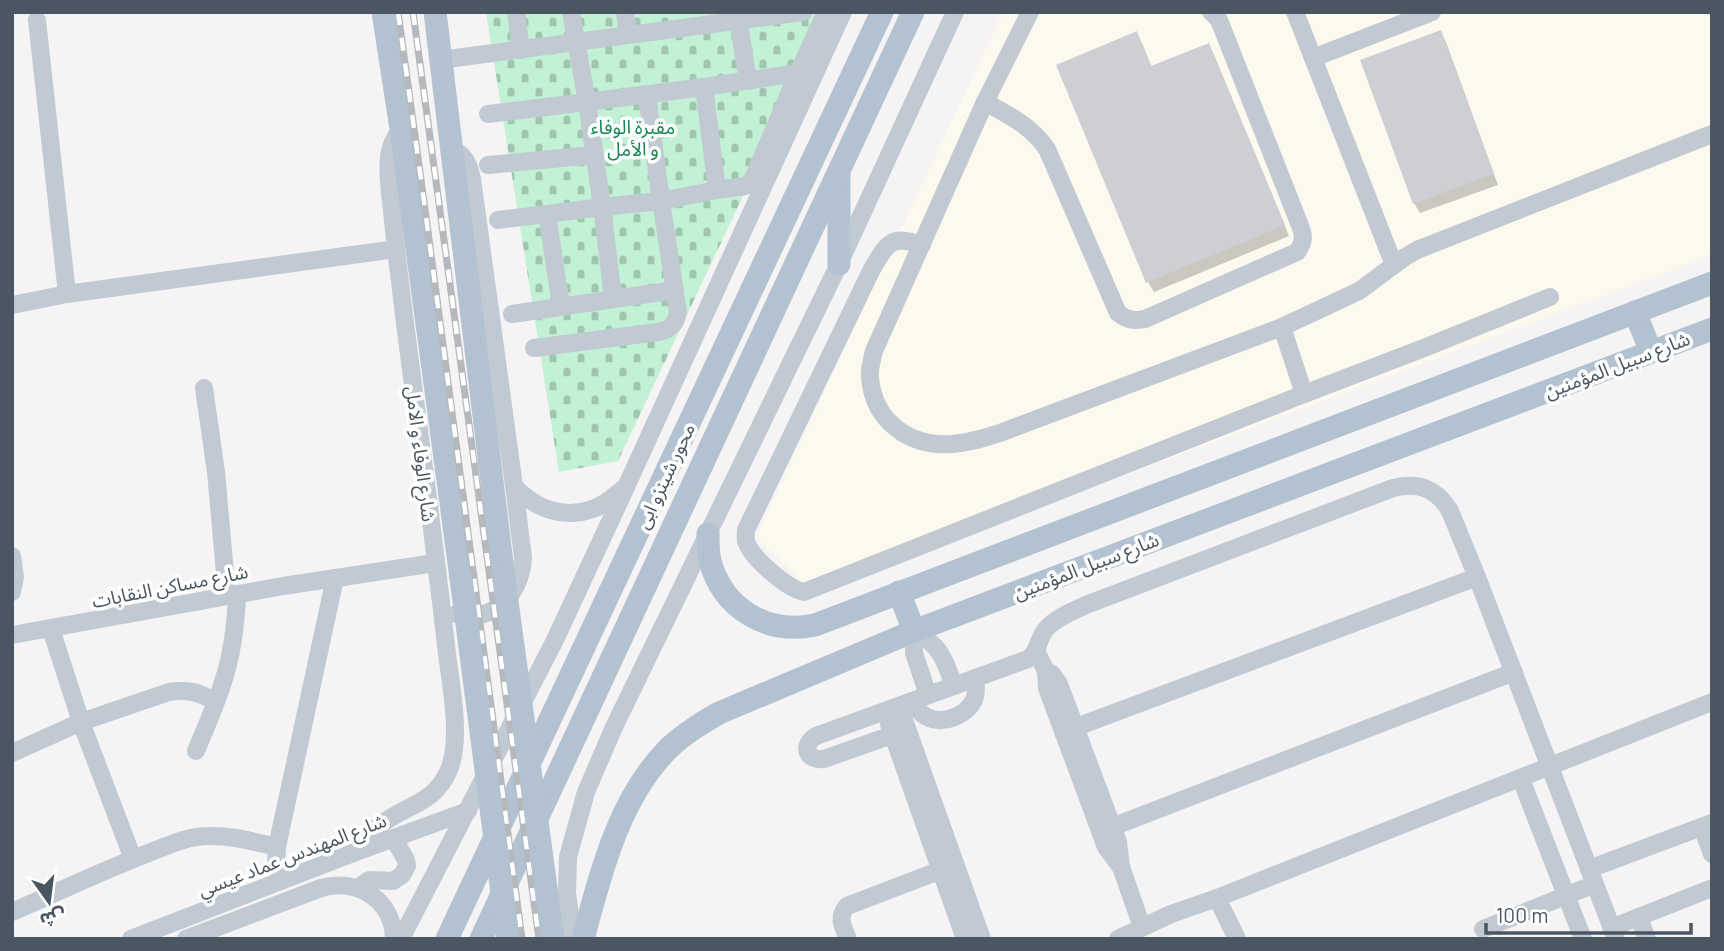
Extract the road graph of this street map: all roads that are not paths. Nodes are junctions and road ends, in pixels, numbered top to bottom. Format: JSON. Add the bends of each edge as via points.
{"nodes":[{"id":1,"x":383,"y":12,"type":"edge"},
{"id":2,"x":435,"y":12,"type":"edge"},
{"id":3,"x":516,"y":12,"type":"edge"},
{"id":4,"x":571,"y":12,"type":"edge"},
{"id":5,"x":625,"y":12,"type":"edge"},
{"id":6,"x":803,"y":12,"type":"edge"},
{"id":7,"x":826,"y":12,"type":"edge"},
{"id":8,"x":843,"y":12,"type":"edge"},
{"id":9,"x":882,"y":12,"type":"edge"},
{"id":10,"x":913,"y":12,"type":"edge"},
{"id":11,"x":955,"y":12,"type":"edge"},
{"id":12,"x":1030,"y":12,"type":"edge"},
{"id":13,"x":1211,"y":12,"type":"edge"},
{"id":14,"x":1295,"y":12,"type":"edge"},
{"id":15,"x":1432,"y":12,"type":"edge"},
{"id":16,"x":738,"y":16,"type":"edge"},
{"id":17,"x":37,"y":20,"type":"dead end"},
{"id":18,"x":680,"y":20,"type":"edge"},
{"id":19,"x":628,"y":35,"type":"junction"},
{"id":20,"x":577,"y":43,"type":"junction"},
{"id":21,"x":521,"y":50,"type":"junction"},
{"id":22,"x":1313,"y":58,"type":"junction"},
{"id":23,"x":440,"y":60,"type":"junction"},
{"id":24,"x":798,"y":73,"type":"junction"},
{"id":25,"x":748,"y":81,"type":"junction"},
{"id":26,"x":705,"y":87,"type":"junction"},
{"id":27,"x":647,"y":95,"type":"junction"},
{"id":28,"x":587,"y":102,"type":"junction"},
{"id":29,"x":985,"y":102,"type":"junction"},
{"id":30,"x":488,"y":114,"type":"dead end"},
{"id":31,"x":401,"y":129,"type":"junction"},
{"id":32,"x":1712,"y":134,"type":"edge"},
{"id":33,"x":451,"y":148,"type":"junction"},
{"id":34,"x":594,"y":155,"type":"junction"},
{"id":35,"x":488,"y":165,"type":"dead end"},
{"id":36,"x":839,"y":167,"type":"junction"},
{"id":37,"x":717,"y":191,"type":"junction"},
{"id":38,"x":661,"y":201,"type":"junction"},
{"id":39,"x":602,"y":207,"type":"junction"},
{"id":40,"x":547,"y":214,"type":"junction"},
{"id":41,"x":498,"y":220,"type":"dead end"},
{"id":42,"x":922,"y":244,"type":"junction"},
{"id":43,"x":396,"y":248,"type":"junction"},
{"id":44,"x":839,"y":264,"type":"junction"},
{"id":45,"x":1394,"y":265,"type":"junction"},
{"id":46,"x":1712,"y":283,"type":"edge"},
{"id":47,"x":675,"y":290,"type":"junction"},
{"id":48,"x":67,"y":294,"type":"junction"},
{"id":49,"x":1550,"y":297,"type":"dead end"},
{"id":50,"x":613,"y":299,"type":"junction"},
{"id":51,"x":12,"y":305,"type":"edge"},
{"id":52,"x":561,"y":306,"type":"junction"},
{"id":53,"x":1635,"y":312,"type":"junction"},
{"id":54,"x":512,"y":314,"type":"dead end"},
{"id":55,"x":1282,"y":327,"type":"junction"},
{"id":56,"x":1712,"y":329,"type":"edge"},
{"id":57,"x":534,"y":348,"type":"dead end"},
{"id":58,"x":1651,"y":352,"type":"junction"},
{"id":59,"x":204,"y":388,"type":"dead end"},
{"id":60,"x":1304,"y":394,"type":"junction"},
{"id":61,"x":514,"y":486,"type":"junction"},
{"id":62,"x":626,"y":488,"type":"junction"},
{"id":63,"x":708,"y":534,"type":"junction"},
{"id":64,"x":12,"y":556,"type":"edge"},
{"id":65,"x":435,"y":563,"type":"junction"},
{"id":66,"x":1478,"y":577,"type":"junction"},
{"id":67,"x":336,"y":586,"type":"junction"},
{"id":68,"x":12,"y":592,"type":"edge"},
{"id":69,"x":899,"y":592,"type":"junction"},
{"id":70,"x":232,"y":595,"type":"junction"},
{"id":71,"x":441,"y":604,"type":"junction"},
{"id":72,"x":51,"y":629,"type":"junction"},
{"id":73,"x":914,"y":631,"type":"junction"},
{"id":74,"x":12,"y":635,"type":"edge"},
{"id":75,"x":1036,"y":651,"type":"junction"},
{"id":76,"x":1514,"y":672,"type":"junction"},
{"id":77,"x":975,"y":678,"type":"junction"},
{"id":78,"x":954,"y":686,"type":"junction"},
{"id":79,"x":215,"y":702,"type":"junction"},
{"id":80,"x":1712,"y":702,"type":"edge"},
{"id":81,"x":906,"y":703,"type":"junction"},
{"id":82,"x":81,"y":722,"type":"junction"},
{"id":83,"x":1069,"y":730,"type":"junction"},
{"id":84,"x":892,"y":735,"type":"junction"},
{"id":85,"x":196,"y":751,"type":"dead end"},
{"id":86,"x":12,"y":753,"type":"edge"},
{"id":87,"x":1550,"y":766,"type":"junction"},
{"id":88,"x":1521,"y":779,"type":"junction"},
{"id":89,"x":468,"y":811,"type":"junction"},
{"id":90,"x":1707,"y":825,"type":"edge"},
{"id":91,"x":1112,"y":827,"type":"junction"},
{"id":92,"x":394,"y":839,"type":"junction"},
{"id":93,"x":282,"y":846,"type":"junction"},
{"id":94,"x":353,"y":853,"type":"junction"},
{"id":95,"x":1712,"y":854,"type":"edge"},
{"id":96,"x":133,"y":859,"type":"junction"},
{"id":97,"x":1121,"y":867,"type":"junction"},
{"id":98,"x":948,"y":868,"type":"junction"},
{"id":99,"x":1592,"y":877,"type":"junction"},
{"id":100,"x":280,"y":881,"type":"junction"},
{"id":101,"x":358,"y":888,"type":"junction"},
{"id":102,"x":1712,"y":888,"type":"edge"},
{"id":103,"x":1567,"y":896,"type":"junction"},
{"id":104,"x":1217,"y":898,"type":"junction"},
{"id":105,"x":12,"y":912,"type":"edge"},
{"id":106,"x":1639,"y":917,"type":"junction"},
{"id":107,"x":226,"y":924,"type":"junction"},
{"id":108,"x":1142,"y":927,"type":"junction"},
{"id":109,"x":1483,"y":929,"type":"dead end"},
{"id":110,"x":1614,"y":933,"type":"edge"},
{"id":111,"x":131,"y":939,"type":"edge"},
{"id":112,"x":186,"y":939,"type":"edge"},
{"id":113,"x":212,"y":939,"type":"edge"},
{"id":114,"x":394,"y":939,"type":"edge"},
{"id":115,"x":401,"y":939,"type":"edge"},
{"id":116,"x":447,"y":939,"type":"edge"},
{"id":117,"x":481,"y":939,"type":"edge"},
{"id":118,"x":508,"y":939,"type":"edge"},
{"id":119,"x":553,"y":939,"type":"edge"},
{"id":120,"x":573,"y":939,"type":"edge"},
{"id":121,"x":583,"y":939,"type":"edge"},
{"id":122,"x":848,"y":939,"type":"edge"},
{"id":123,"x":965,"y":939,"type":"edge"},
{"id":124,"x":982,"y":939,"type":"edge"},
{"id":125,"x":1118,"y":939,"type":"edge"},
{"id":126,"x":1237,"y":939,"type":"edge"},
{"id":127,"x":1583,"y":939,"type":"edge"},
{"id":128,"x":1647,"y":939,"type":"edge"}],
"edges":[{"from":1,"to":31,"type":"main road","name":"شارع الوفاء و الامل"},
{"from":2,"to":23,"type":"main road"},
{"from":3,"to":21,"type":"street"},
{"from":4,"to":20,"type":"street"},
{"from":5,"to":19,"type":"street"},
{"from":6,"to":16,"type":"street"},
{"from":7,"to":24,"type":"street"},
{"from":8,"to":62,"type":"street"},
{"from":9,"to":116,"type":"main road","name":"محور شينزو ابى"},
{"from":10,"to":36,"type":"main road","name":"محور شينزو ابى"},
{"from":11,"to":44,"type":"street"},
{"from":12,"to":29,"type":"street"},
{"from":13,"to":29,"type":"street","via":[[1219,20],[1303,233],[1302,244],[1297,252],[1145,319],[1126,319],[1118,313],[1038,136]]},
{"from":14,"to":22,"type":"street"},
{"from":15,"to":22,"type":"street"},
{"from":16,"to":18,"type":"street"},
{"from":16,"to":25,"type":"street"},
{"from":17,"to":48,"type":"street"},
{"from":18,"to":19,"type":"street"},
{"from":19,"to":20,"type":"street"},
{"from":20,"to":21,"type":"street"},
{"from":20,"to":28,"type":"street"},
{"from":21,"to":23,"type":"street"},
{"from":22,"to":45,"type":"street"},
{"from":23,"to":33,"type":"main road"},
{"from":24,"to":25,"type":"street"},
{"from":24,"to":37,"type":"street","via":[[752,181]]},
{"from":25,"to":26,"type":"street"},
{"from":26,"to":27,"type":"street"},
{"from":26,"to":37,"type":"street"},
{"from":27,"to":28,"type":"street"},
{"from":27,"to":38,"type":"street"},
{"from":28,"to":30,"type":"street"},
{"from":28,"to":34,"type":"street"},
{"from":29,"to":42,"type":"street"},
{"from":31,"to":43,"type":"street","name":"شارع الوفاء و الامل","via":[[389,156]]},
{"from":31,"to":118,"type":"main road","bridge":true},
{"from":32,"to":45,"type":"street","via":[[1418,250]]},
{"from":33,"to":61,"type":"street","via":[[466,159],[472,179]]},
{"from":33,"to":119,"type":"main road","bridge":true},
{"from":34,"to":35,"type":"street"},
{"from":34,"to":39,"type":"street"},
{"from":36,"to":44,"type":"main road"},
{"from":36,"to":117,"type":"main road","name":"محور شينزو ابى"},
{"from":37,"to":38,"type":"street"},
{"from":38,"to":39,"type":"street"},
{"from":38,"to":47,"type":"street"},
{"from":39,"to":40,"type":"street"},
{"from":39,"to":50,"type":"street"},
{"from":40,"to":41,"type":"street"},
{"from":40,"to":52,"type":"street"},
{"from":42,"to":55,"type":"street","via":[[874,351],[869,375],[873,397],[893,427],[929,443],[972,442]]},
{"from":42,"to":60,"type":"street","via":[[900,239],[881,254],[746,530],[749,548],[770,572],[797,591]]},
{"from":43,"to":48,"type":"street"},
{"from":43,"to":65,"type":"street","name":"شارع الوفاء و الامل"},
{"from":44,"to":63,"type":"street"},
{"from":45,"to":55,"type":"street","via":[[1359,291]]},
{"from":46,"to":53,"type":"main road"},
{"from":47,"to":50,"type":"street"},
{"from":47,"to":57,"type":"street","via":[[677,319],[666,331]]},
{"from":48,"to":51,"type":"street"},
{"from":49,"to":60,"type":"street"},
{"from":50,"to":52,"type":"street"},
{"from":52,"to":54,"type":"street"},
{"from":53,"to":58,"type":"main road"},
{"from":53,"to":69,"type":"main road"},
{"from":55,"to":60,"type":"street"},
{"from":56,"to":58,"type":"main road","name":"شارع سبيل المؤمنين"},
{"from":58,"to":73,"type":"main road","name":"شارع سبيل المؤمنين"},
{"from":59,"to":70,"type":"street"},
{"from":61,"to":62,"type":"street","via":[[532,503],[563,513],[594,508]]},
{"from":61,"to":71,"type":"street","via":[[523,558],[513,593],[483,614],[458,615]]},
{"from":62,"to":89,"type":"street"},
{"from":63,"to":69,"type":"main road","via":[[710,559],[721,586],[739,608],[768,625],[791,629],[815,625]]},
{"from":63,"to":120,"type":"street","via":[[586,792],[568,856]]},
{"from":64,"to":68,"type":"street"},
{"from":65,"to":67,"type":"street","name":"شارع مساكن النقابات"},
{"from":65,"to":71,"type":"street","name":"شارع الوفاء و الامل"},
{"from":66,"to":75,"type":"street","via":[[1444,501],[1426,488],[1404,486],[1086,606],[1047,627]]},
{"from":66,"to":76,"type":"street"},
{"from":66,"to":83,"type":"street"},
{"from":67,"to":70,"type":"street","name":"شارع مساكن النقابات"},
{"from":67,"to":93,"type":"street"},
{"from":69,"to":73,"type":"main road"},
{"from":70,"to":72,"type":"street","name":"شارع مساكن النقابات"},
{"from":70,"to":79,"type":"street","via":[[234,632]]},
{"from":71,"to":94,"type":"street","name":"شارع الوفاء و الامل","via":[[455,732],[448,772],[437,790],[383,822]]},
{"from":72,"to":74,"type":"street","name":"شارع مساكن النقابات"},
{"from":72,"to":82,"type":"street"},
{"from":73,"to":78,"type":"street","via":[[940,652]]},
{"from":73,"to":81,"type":"street"},
{"from":73,"to":121,"type":"main road","name":"شارع سبيل المؤمنين","via":[[719,713],[671,747],[651,768],[613,840]]},
{"from":75,"to":77,"type":"street","via":[[1028,659]]},
{"from":75,"to":83,"type":"street","via":[[1059,684]]},
{"from":76,"to":87,"type":"street"},
{"from":76,"to":91,"type":"street"},
{"from":77,"to":78,"type":"street"},
{"from":77,"to":81,"type":"street","via":[[975,697],[954,717],[935,720]]},
{"from":78,"to":81,"type":"street"},
{"from":79,"to":82,"type":"street","via":[[181,690]]},
{"from":79,"to":85,"type":"street"},
{"from":80,"to":87,"type":"street"},
{"from":81,"to":84,"type":"street"},
{"from":81,"to":84,"type":"street","via":[[816,736],[807,749],[813,758],[824,759]]},
{"from":81,"to":98,"type":"street"},
{"from":82,"to":86,"type":"street"},
{"from":82,"to":96,"type":"street"},
{"from":83,"to":91,"type":"street"},
{"from":83,"to":97,"type":"street","via":[[1106,847]]},
{"from":84,"to":98,"type":"street"},
{"from":87,"to":88,"type":"street"},
{"from":87,"to":99,"type":"street"},
{"from":88,"to":103,"type":"street"},
{"from":88,"to":104,"type":"street"},
{"from":89,"to":92,"type":"street","name":"شارع المهندس عماد عيسي"},
{"from":89,"to":115,"type":"street"},
{"from":90,"to":95,"type":"street"},
{"from":90,"to":99,"type":"street"},
{"from":91,"to":97,"type":"street"},
{"from":92,"to":94,"type":"street","name":"شارع المهندس عماد عيسي"},
{"from":92,"to":101,"type":"street","name":"شارع المهندس عماد عيسي","via":[[406,860],[402,875],[393,881],[369,880]]},
{"from":93,"to":96,"type":"street","via":[[205,836]]},
{"from":93,"to":100,"type":"street","via":[[276,864]]},
{"from":94,"to":100,"type":"street","name":"شارع المهندس عماد عيسي"},
{"from":96,"to":105,"type":"street"},
{"from":97,"to":108,"type":"street"},
{"from":98,"to":122,"type":"street","via":[[847,905],[841,916]]},
{"from":98,"to":123,"type":"street"},
{"from":98,"to":124,"type":"street"},
{"from":99,"to":103,"type":"street"},
{"from":99,"to":110,"type":"street"},
{"from":100,"to":111,"type":"street","name":"شارع المهندس عماد عيسي"},
{"from":101,"to":107,"type":"street","name":"شارع المهندس عماد عيسي","via":[[321,888]]},
{"from":101,"to":114,"type":"street","via":[[387,911]]},
{"from":102,"to":106,"type":"street"},
{"from":103,"to":109,"type":"street"},
{"from":103,"to":127,"type":"street"},
{"from":104,"to":108,"type":"street"},
{"from":104,"to":126,"type":"street"},
{"from":106,"to":110,"type":"street"},
{"from":106,"to":128,"type":"street"},
{"from":107,"to":112,"type":"street","name":"شارع المهندس عماد عيسي"},
{"from":107,"to":113,"type":"street"},
{"from":108,"to":125,"type":"street"}]}
